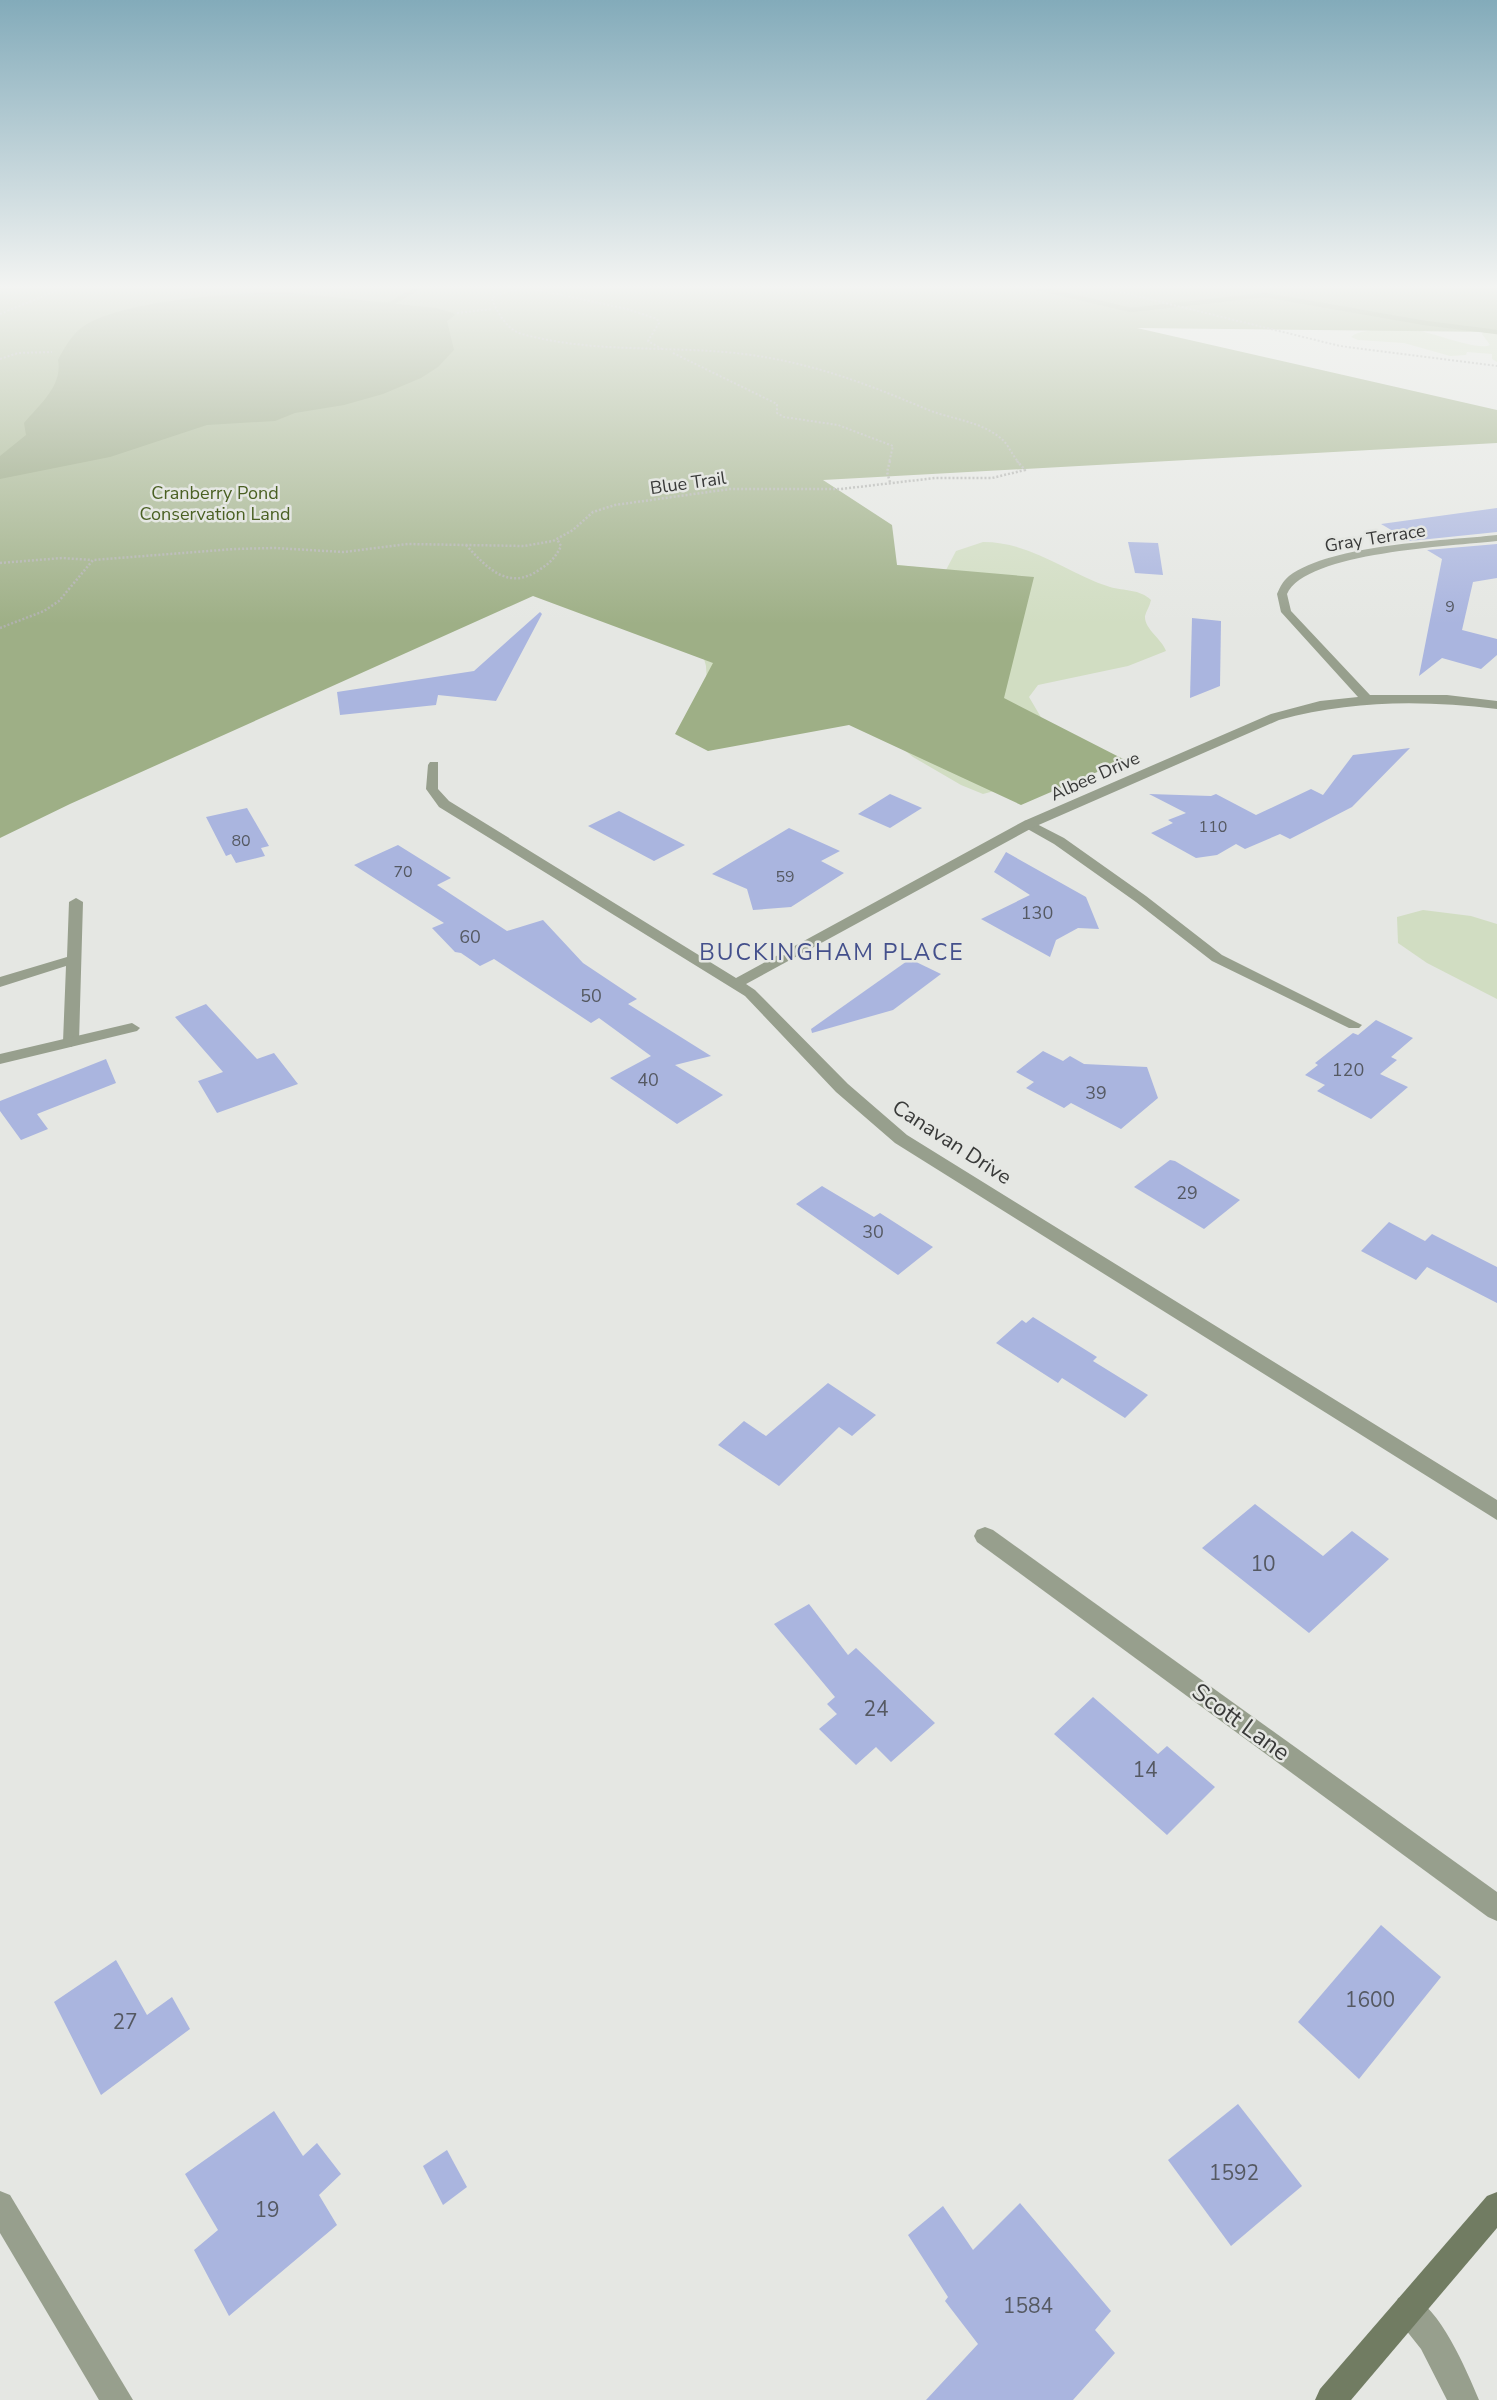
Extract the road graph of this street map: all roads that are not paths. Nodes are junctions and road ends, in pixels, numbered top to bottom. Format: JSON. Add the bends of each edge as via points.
{"nodes":[{"id":1,"x":1497,"y":538,"type":"edge"},
{"id":2,"x":1367,"y":699,"type":"junction"},
{"id":3,"x":1497,"y":705,"type":"edge"},
{"id":4,"x":434,"y":765,"type":"dead end"},
{"id":5,"x":1029,"y":824,"type":"junction"},
{"id":6,"x":76,"y":902,"type":"dead end"},
{"id":7,"x":74,"y":959,"type":"junction"},
{"id":8,"x":0,"y":982,"type":"edge"},
{"id":9,"x":736,"y":984,"type":"junction"},
{"id":10,"x":1354,"y":1025,"type":"dead end"},
{"id":11,"x":132,"y":1028,"type":"dead end"},
{"id":12,"x":71,"y":1042,"type":"junction"},
{"id":13,"x":2,"y":1055,"type":"edge"},
{"id":14,"x":1497,"y":1511,"type":"edge"},
{"id":15,"x":985,"y":1536,"type":"dead end"},
{"id":16,"x":1497,"y":1908,"type":"edge"},
{"id":17,"x":0,"y":2205,"type":"edge"},
{"id":18,"x":1497,"y":2206,"type":"edge"},
{"id":19,"x":1409,"y":2309,"type":"junction"},
{"id":20,"x":117,"y":2400,"type":"edge"},
{"id":21,"x":1331,"y":2400,"type":"edge"},
{"id":22,"x":1463,"y":2400,"type":"edge"}],
"edges":[{"from":1,"to":2,"type":"street","name":"Gray Terrace","via":[[1335,561],[1289,582],[1282,594],[1286,612]]},
{"from":2,"to":3,"type":"street","name":"Albee Drive","via":[[1447,699]]},
{"from":2,"to":5,"type":"street","name":"Albee Drive","via":[[1320,705],[1275,718]]},
{"from":4,"to":9,"type":"street","name":"Canavan Drive","via":[[432,789],[444,804]]},
{"from":5,"to":9,"type":"street","name":"Albee Drive"},
{"from":5,"to":10,"type":"street","via":[[1127,889],[1217,958]]},
{"from":6,"to":7,"type":"street"},
{"from":7,"to":8,"type":"street"},
{"from":7,"to":12,"type":"street"},
{"from":9,"to":14,"type":"street","name":"Canavan Drive","via":[[763,1004],[842,1088],[901,1139]]},
{"from":11,"to":12,"type":"street"},
{"from":12,"to":13,"type":"street"},
{"from":15,"to":16,"type":"street","name":"Scott Lane"},
{"from":17,"to":20,"type":"street"},
{"from":18,"to":19,"type":"main road"},
{"from":19,"to":21,"type":"main road"},
{"from":19,"to":22,"type":"street","via":[[1432,2337]]}]}
